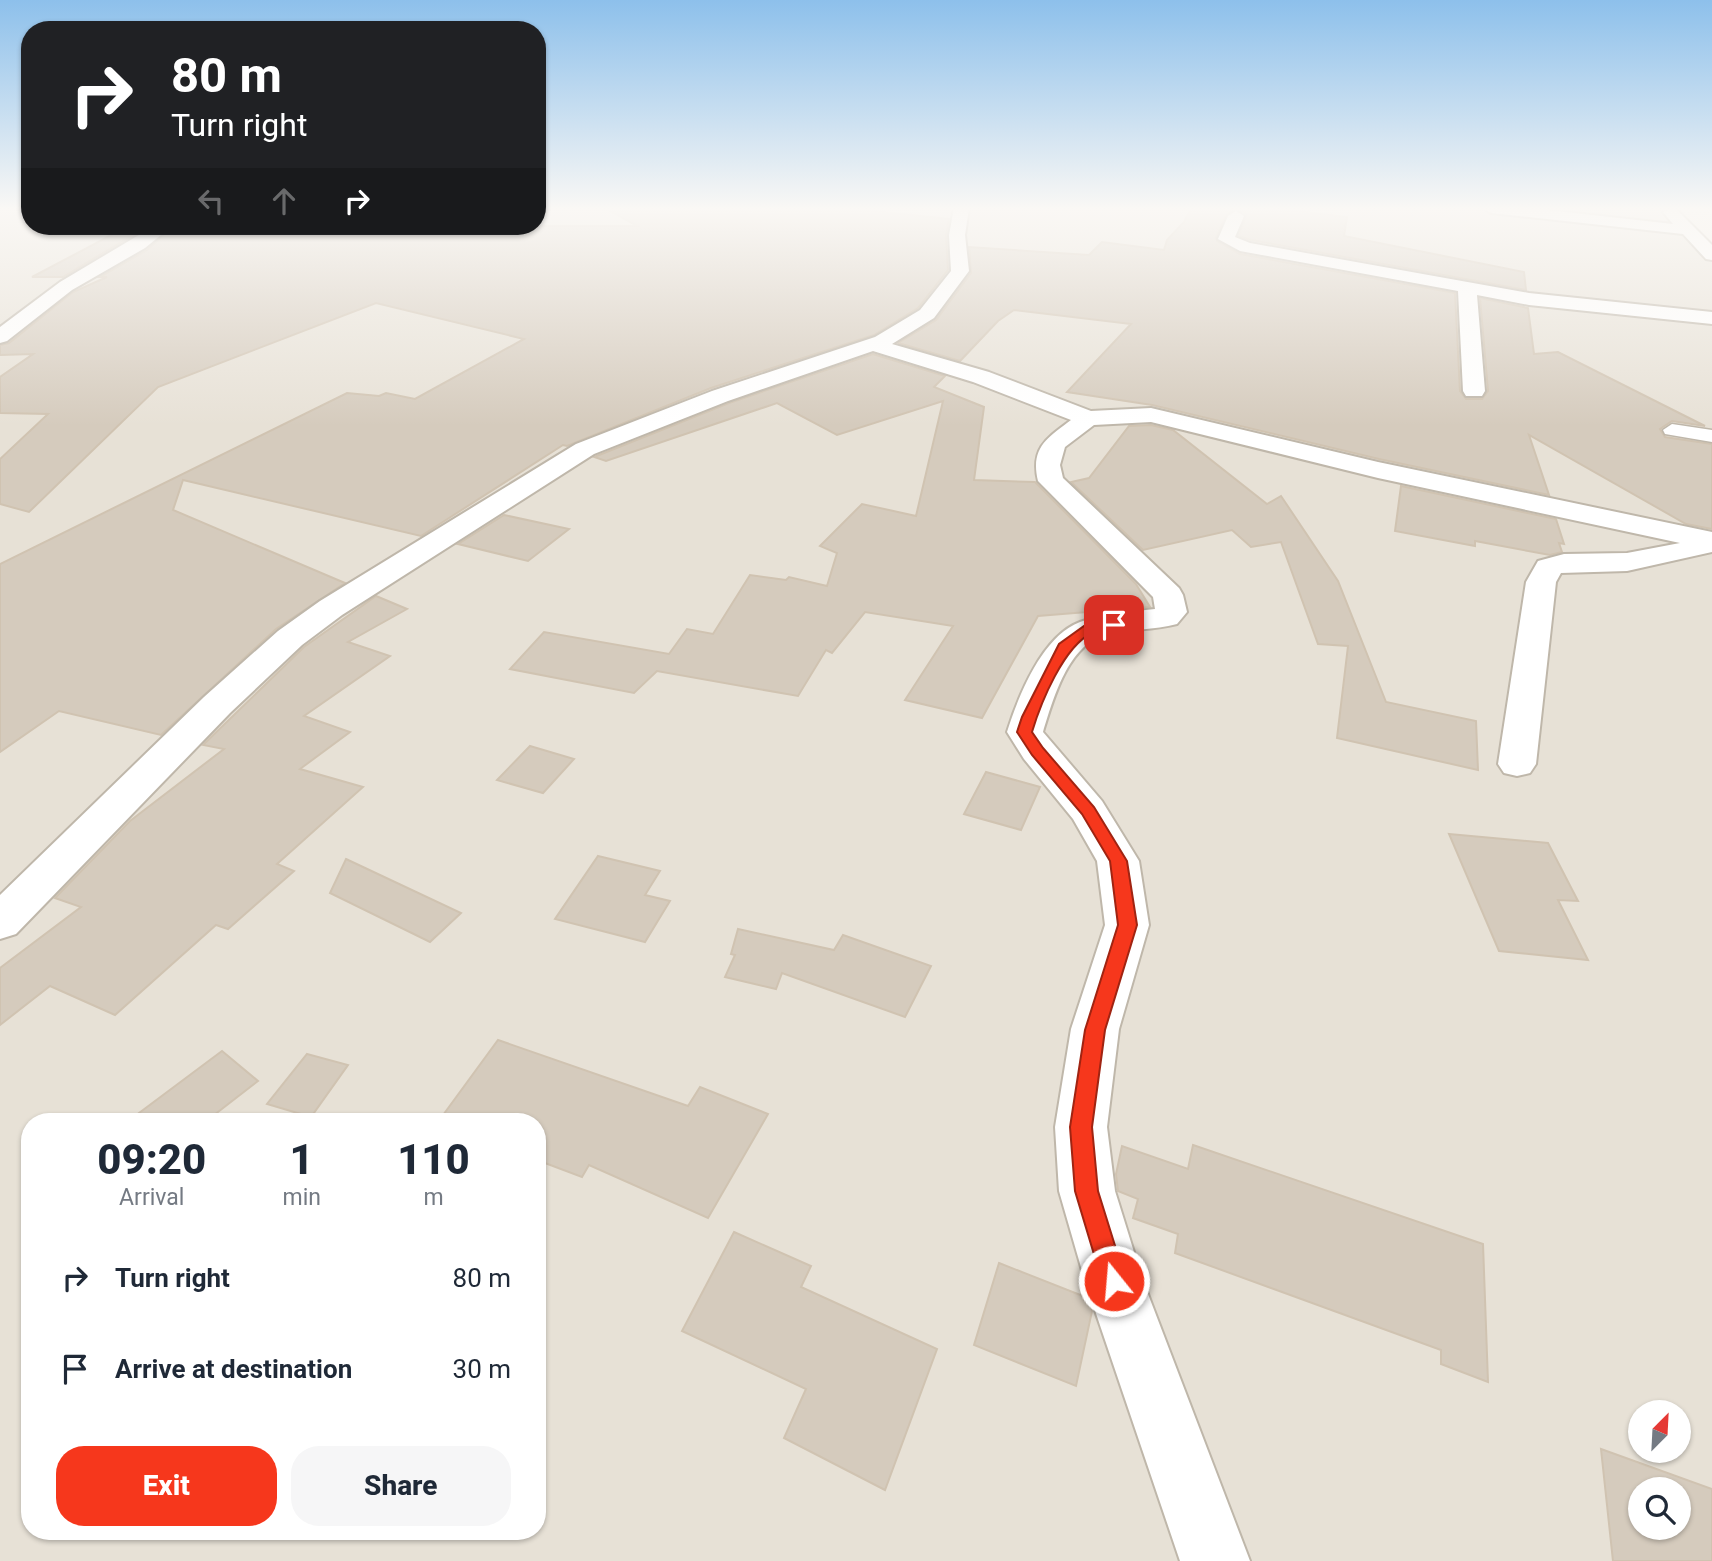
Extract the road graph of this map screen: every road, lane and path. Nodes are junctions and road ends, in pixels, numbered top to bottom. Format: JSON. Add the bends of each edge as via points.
{"nodes":[{"id":1,"x":75,"y":281,"type":"edge"},
{"id":2,"x":953,"y":281,"type":"edge"},
{"id":3,"x":1434,"y":281,"type":"edge"},
{"id":4,"x":1467,"y":287,"type":"junction"},
{"id":5,"x":1712,"y":318,"type":"edge"},
{"id":6,"x":0,"y":337,"type":"edge"},
{"id":7,"x":872,"y":344,"type":"junction"},
{"id":8,"x":1474,"y":391,"type":"dead end"},
{"id":9,"x":1088,"y":418,"type":"junction"},
{"id":10,"x":1672,"y":430,"type":"dead end"},
{"id":11,"x":1712,"y":436,"type":"edge"},
{"id":12,"x":1712,"y":542,"type":"edge"},
{"id":13,"x":1517,"y":764,"type":"dead end"},
{"id":14,"x":0,"y":922,"type":"edge"},
{"id":15,"x":1215,"y":1561,"type":"edge"}],
"edges":[{"from":1,"to":6,"type":"street"},
{"from":2,"to":7,"type":"street","via":[[927,314]]},
{"from":3,"to":4,"type":"street"},
{"from":4,"to":5,"type":"street","via":[[1530,299]]},
{"from":4,"to":8,"type":"street"},
{"from":7,"to":9,"type":"street","via":[[1020,390]]},
{"from":7,"to":14,"type":"street","via":[[585,449],[352,594],[290,638],[217,705]]},
{"from":9,"to":12,"type":"street","via":[[1151,415],[1378,470]]},
{"from":9,"to":15,"type":"street","via":[[1054,444],[1047,464],[1051,481],[1168,595],[1171,612],[1166,617],[1089,629],[1064,647],[1025,732],[1088,811],[1118,861],[1127,925],[1095,1030],[1081,1127],[1087,1191],[1114,1281]]},
{"from":10,"to":11,"type":"lane"},
{"from":12,"to":13,"type":"street","via":[[1639,560],[1549,567],[1541,582]]}]}
